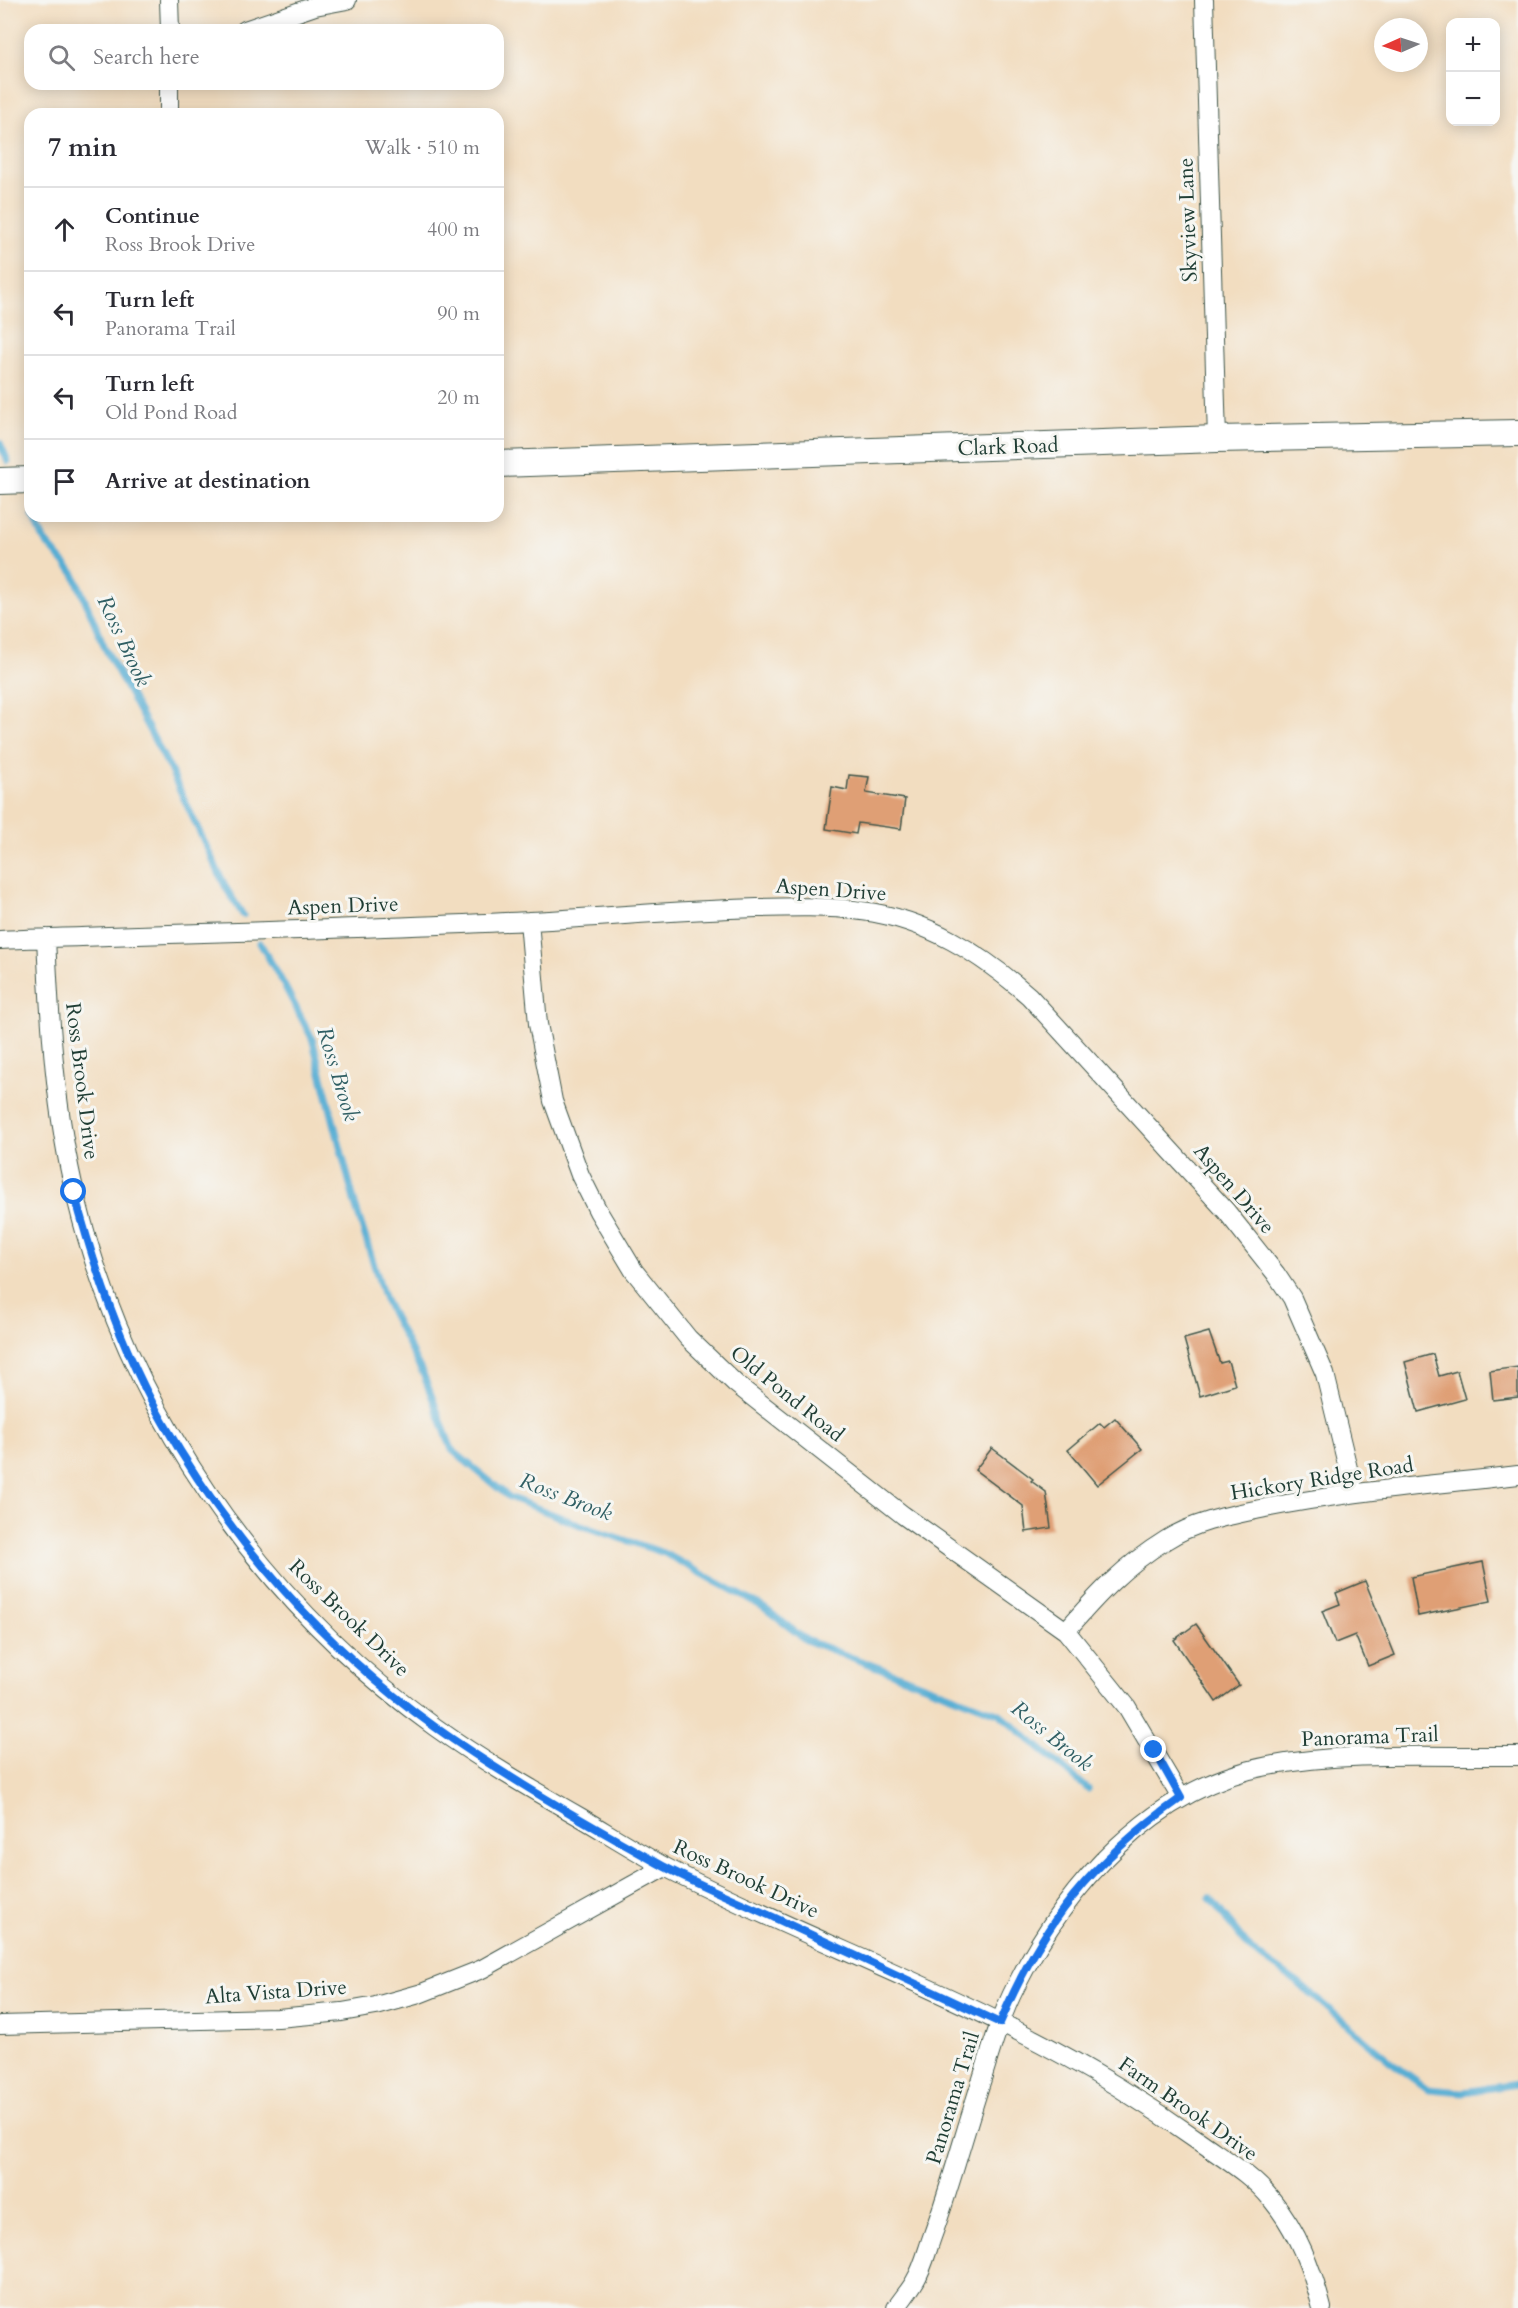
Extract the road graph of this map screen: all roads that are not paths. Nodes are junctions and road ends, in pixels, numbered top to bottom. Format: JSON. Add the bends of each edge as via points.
{"nodes":[{"id":1,"x":170,"y":0,"type":"edge"},
{"id":2,"x":347,"y":0,"type":"edge"},
{"id":3,"x":1203,"y":0,"type":"edge"},
{"id":4,"x":170,"y":24,"type":"edge"},
{"id":5,"x":262,"y":24,"type":"edge"},
{"id":6,"x":169,"y":90,"type":"edge"},
{"id":7,"x":169,"y":108,"type":"edge"},
{"id":8,"x":1518,"y":433,"type":"edge"},
{"id":9,"x":1217,"y":440,"type":"junction"},
{"id":10,"x":504,"y":464,"type":"edge"},
{"id":11,"x":24,"y":480,"type":"edge"},
{"id":12,"x":0,"y":481,"type":"edge"},
{"id":13,"x":530,"y":921,"type":"junction"},
{"id":14,"x":46,"y":938,"type":"junction"},
{"id":15,"x":0,"y":940,"type":"edge"},
{"id":16,"x":1518,"y":1475,"type":"edge"},
{"id":17,"x":1354,"y":1493,"type":"junction"},
{"id":18,"x":1066,"y":1631,"type":"junction"},
{"id":19,"x":1518,"y":1756,"type":"edge"},
{"id":20,"x":1181,"y":1798,"type":"junction"},
{"id":21,"x":665,"y":1867,"type":"junction"},
{"id":22,"x":1000,"y":2023,"type":"junction"},
{"id":23,"x":0,"y":2025,"type":"edge"},
{"id":24,"x":896,"y":2308,"type":"edge"},
{"id":25,"x":1322,"y":2308,"type":"edge"}],
"edges":[{"from":1,"to":4,"type":"street"},
{"from":2,"to":5,"type":"street"},
{"from":3,"to":9,"type":"street","name":"Skyview Lane"},
{"from":6,"to":7,"type":"street"},
{"from":8,"to":9,"type":"street","name":"Clark Road"},
{"from":9,"to":10,"type":"street","name":"Clark Road"},
{"from":11,"to":12,"type":"street"},
{"from":13,"to":14,"type":"street","name":"Aspen Drive"},
{"from":13,"to":17,"type":"street","name":"Aspen Drive","via":[[721,909],[800,907],[863,911],[936,932],[971,951],[1029,996],[1226,1211],[1276,1274],[1309,1332],[1325,1374]]},
{"from":13,"to":18,"type":"street","name":"Old Pond Road","via":[[538,1024],[553,1101],[565,1137],[598,1211],[660,1306],[736,1384],[903,1515]]},
{"from":14,"to":15,"type":"street","name":"Aspen Drive"},
{"from":14,"to":21,"type":"street","name":"Ross Brook Drive","via":[[50,1036],[74,1192],[89,1246],[135,1367],[195,1473],[284,1590],[371,1676],[433,1726],[505,1774]]},
{"from":16,"to":17,"type":"street","name":"Hickory Ridge Road"},
{"from":17,"to":18,"type":"street","name":"Hickory Ridge Road","via":[[1226,1516],[1168,1539],[1107,1584]]},
{"from":18,"to":20,"type":"street","name":"Old Pond Road","via":[[1127,1707]]},
{"from":19,"to":20,"type":"street","name":"Panorama Trail","via":[[1326,1757],[1255,1769]]},
{"from":20,"to":22,"type":"street","name":"Panorama Trail","via":[[1127,1839],[1073,1895],[1034,1953]]},
{"from":21,"to":22,"type":"street","name":"Ross Brook Drive"},
{"from":21,"to":23,"type":"street","name":"Alta Vista Drive","via":[[482,1969],[376,2006],[278,2018]]},
{"from":22,"to":24,"type":"street","name":"Panorama Trail","via":[[945,2201],[916,2280]]},
{"from":22,"to":25,"type":"street","name":"Farm Brook Drive","via":[[1072,2058],[1240,2169],[1271,2199],[1297,2238]]}]}
